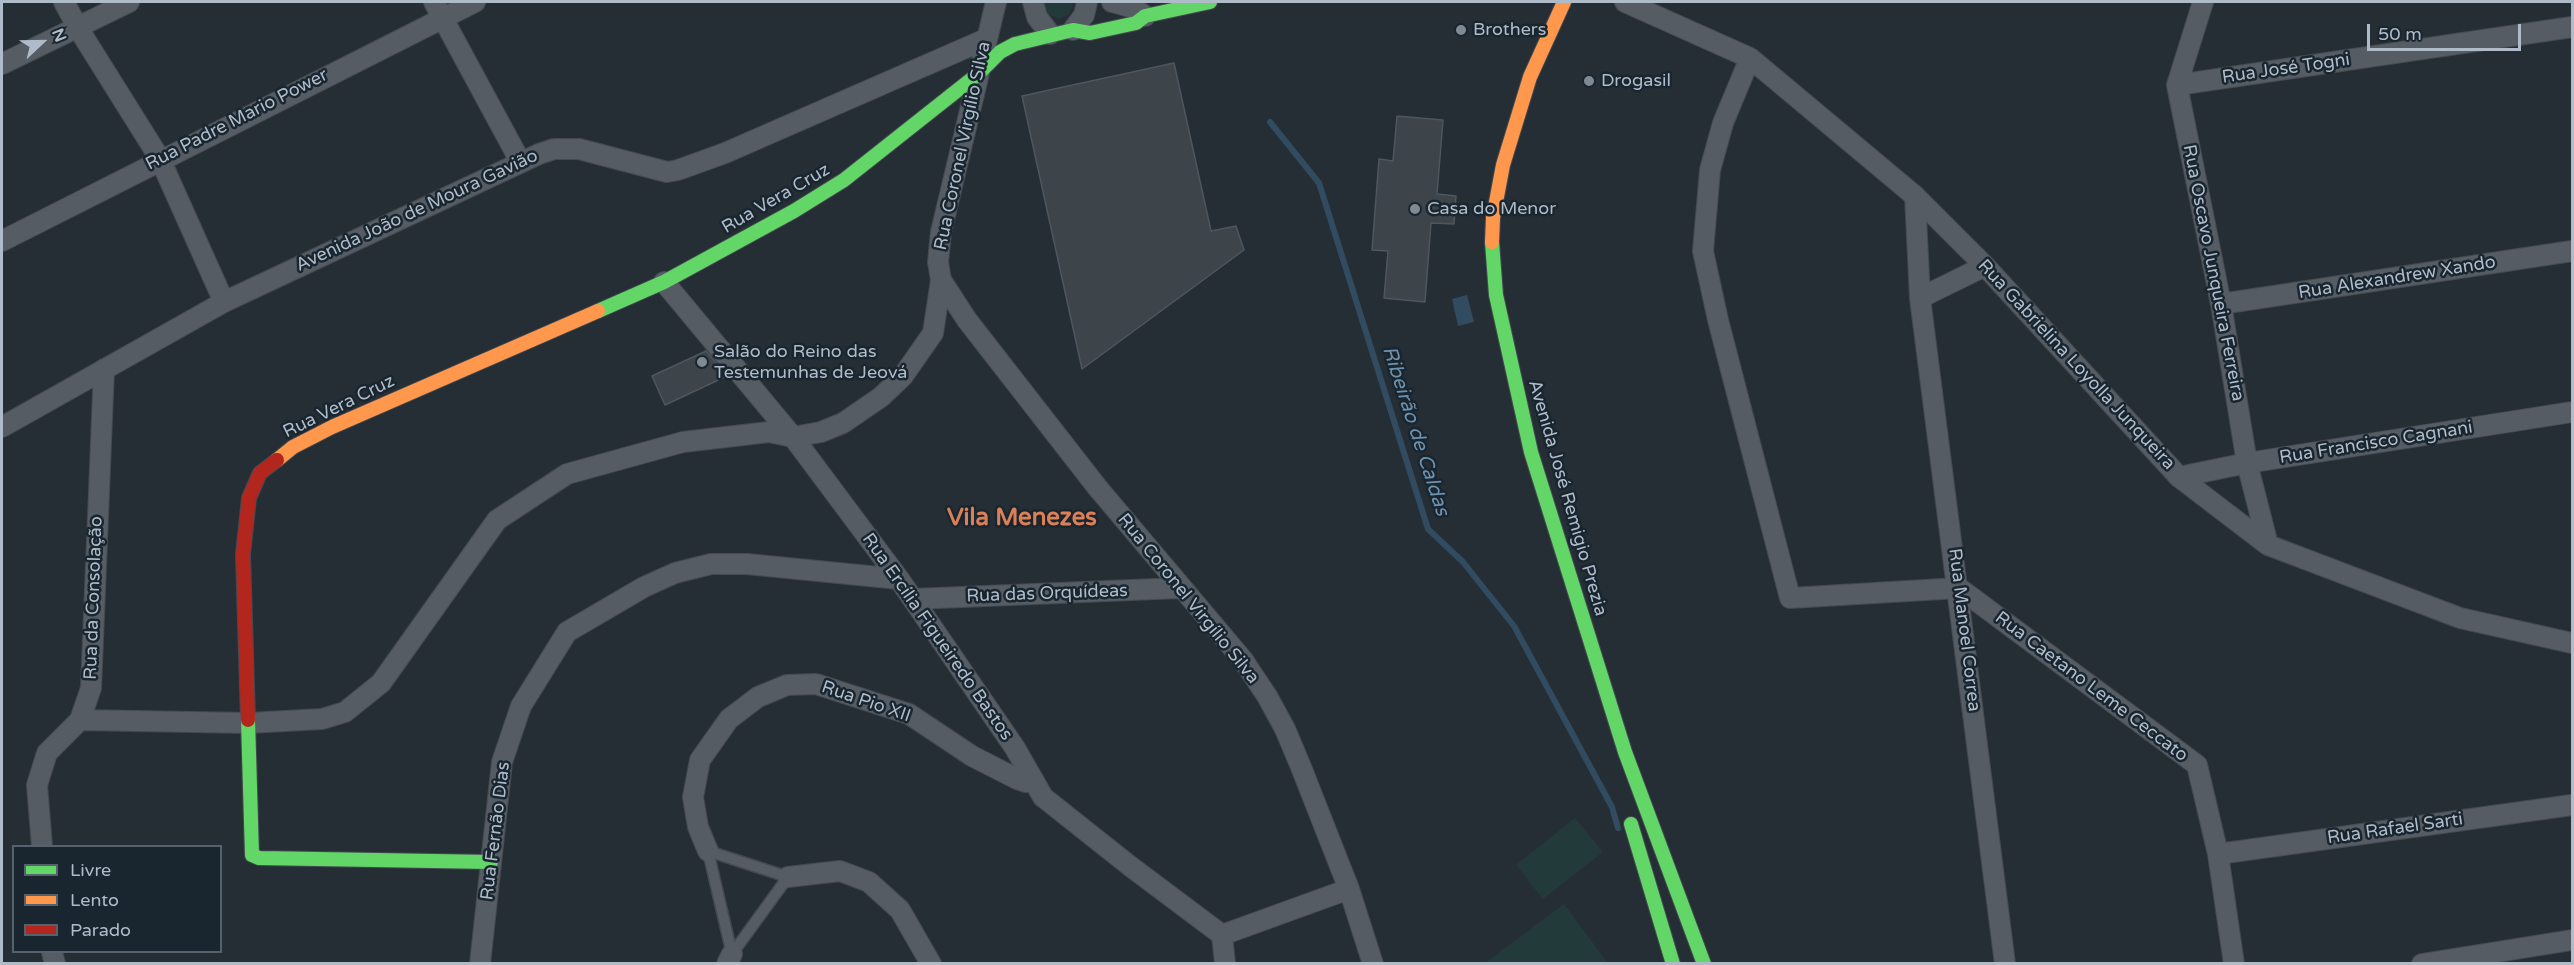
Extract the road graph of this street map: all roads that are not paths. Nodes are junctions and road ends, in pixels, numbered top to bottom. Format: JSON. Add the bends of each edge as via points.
{"nodes":[{"id":1,"x":64,"y":2,"type":"edge"},
{"id":2,"x":129,"y":2,"type":"edge"},
{"id":3,"x":475,"y":2,"type":"edge"},
{"id":4,"x":996,"y":2,"type":"edge"},
{"id":5,"x":1010,"y":2,"type":"edge"},
{"id":6,"x":1033,"y":2,"type":"edge"},
{"id":7,"x":1087,"y":2,"type":"edge"},
{"id":8,"x":1112,"y":2,"type":"edge"},
{"id":9,"x":1210,"y":2,"type":"edge"},
{"id":10,"x":1564,"y":2,"type":"edge"},
{"id":11,"x":1625,"y":2,"type":"edge"},
{"id":12,"x":2203,"y":2,"type":"edge"},
{"id":13,"x":437,"y":9,"type":"edge"},
{"id":14,"x":1145,"y":16,"type":"junction"},
{"id":15,"x":2572,"y":27,"type":"edge"},
{"id":16,"x":78,"y":28,"type":"junction"},
{"id":17,"x":1073,"y":30,"type":"junction"},
{"id":18,"x":988,"y":31,"type":"junction"},
{"id":19,"x":1050,"y":34,"type":"junction"},
{"id":20,"x":1750,"y":58,"type":"junction"},
{"id":21,"x":2,"y":64,"type":"edge"},
{"id":22,"x":978,"y":74,"type":"junction"},
{"id":23,"x":2177,"y":85,"type":"junction"},
{"id":24,"x":160,"y":159,"type":"junction"},
{"id":25,"x":520,"y":161,"type":"junction"},
{"id":26,"x":1915,"y":196,"type":"junction"},
{"id":27,"x":2,"y":241,"type":"edge"},
{"id":28,"x":2572,"y":251,"type":"edge"},
{"id":29,"x":1984,"y":266,"type":"junction"},
{"id":30,"x":941,"y":279,"type":"junction"},
{"id":31,"x":664,"y":282,"type":"junction"},
{"id":32,"x":1920,"y":298,"type":"junction"},
{"id":33,"x":224,"y":302,"type":"junction"},
{"id":34,"x":2221,"y":304,"type":"junction"},
{"id":35,"x":104,"y":369,"type":"junction"},
{"id":36,"x":2572,"y":412,"type":"edge"},
{"id":37,"x":2,"y":427,"type":"edge"},
{"id":38,"x":793,"y":437,"type":"junction"},
{"id":39,"x":1516,"y":447,"type":"dead end"},
{"id":40,"x":2247,"y":463,"type":"junction"},
{"id":41,"x":2179,"y":477,"type":"junction"},
{"id":42,"x":2268,"y":545,"type":"junction"},
{"id":43,"x":899,"y":579,"type":"junction"},
{"id":44,"x":1180,"y":588,"type":"junction"},
{"id":45,"x":1959,"y":588,"type":"junction"},
{"id":46,"x":913,"y":599,"type":"junction"},
{"id":47,"x":2572,"y":643,"type":"edge"},
{"id":48,"x":1596,"y":708,"type":"dead end"},
{"id":49,"x":80,"y":720,"type":"junction"},
{"id":50,"x":248,"y":723,"type":"junction"},
{"id":51,"x":1032,"y":780,"type":"junction"},
{"id":52,"x":2572,"y":805,"type":"edge"},
{"id":53,"x":1627,"y":808,"type":"dead end"},
{"id":54,"x":42,"y":845,"type":"edge"},
{"id":55,"x":708,"y":851,"type":"junction"},
{"id":56,"x":2218,"y":854,"type":"junction"},
{"id":57,"x":491,"y":862,"type":"junction"},
{"id":58,"x":788,"y":877,"type":"junction"},
{"id":59,"x":1349,"y":890,"type":"junction"},
{"id":60,"x":1222,"y":934,"type":"junction"},
{"id":61,"x":2572,"y":940,"type":"edge"},
{"id":62,"x":729,"y":959,"type":"edge"},
{"id":63,"x":480,"y":963,"type":"edge"},
{"id":64,"x":931,"y":963,"type":"edge"},
{"id":65,"x":1225,"y":963,"type":"edge"},
{"id":66,"x":1373,"y":963,"type":"edge"},
{"id":67,"x":1673,"y":963,"type":"edge"},
{"id":68,"x":1704,"y":963,"type":"edge"},
{"id":69,"x":2005,"y":963,"type":"edge"},
{"id":70,"x":2234,"y":963,"type":"edge"},
{"id":71,"x":2422,"y":963,"type":"edge"}],
"edges":[{"from":1,"to":16,"type":"street"},
{"from":2,"to":16,"type":"street"},
{"from":3,"to":13,"type":"street","name":"Rua Padre Mario Power"},
{"from":4,"to":18,"type":"street","name":"Rua Coronel Virgílio Silva"},
{"from":5,"to":18,"type":"street"},
{"from":6,"to":19,"type":"street","via":[[1037,17]]},
{"from":7,"to":17,"type":"street","via":[[1084,15]]},
{"from":8,"to":14,"type":"street","via":[[1134,8]]},
{"from":9,"to":14,"type":"street","name":"Rua Vera Cruz"},
{"from":10,"to":68,"type":"street","name":"Avenida José Remigio Prezia","via":[[1530,77],[1503,165],[1491,253],[1496,295],[1534,464],[1625,752]]},
{"from":11,"to":20,"type":"street","name":"Rua Gabrielina Loyolla Junqueira"},
{"from":12,"to":23,"type":"street","name":"Rua Oscavo Junqueira Ferreira"},
{"from":13,"to":24,"type":"street","name":"Rua Padre Mario Power"},
{"from":13,"to":25,"type":"street"},
{"from":14,"to":17,"type":"street","name":"Rua Vera Cruz","via":[[1136,23],[1090,33]]},
{"from":15,"to":23,"type":"street","name":"Rua José Togni"},
{"from":16,"to":21,"type":"street"},
{"from":16,"to":24,"type":"street"},
{"from":17,"to":19,"type":"street","name":"Rua Vera Cruz"},
{"from":18,"to":22,"type":"street","name":"Rua Coronel Virgílio Silva"},
{"from":18,"to":25,"type":"street","name":"Avenida João de Moura Gavião","via":[[725,153],[678,170],[667,172],[579,149],[554,149]]},
{"from":19,"to":22,"type":"street","name":"Rua Vera Cruz","via":[[1008,48]]},
{"from":20,"to":26,"type":"street","name":"Rua Gabrielina Loyolla Junqueira"},
{"from":20,"to":45,"type":"street","via":[[1723,123],[1710,170],[1703,251],[1790,598]]},
{"from":22,"to":30,"type":"street","name":"Rua Coronel Virgílio Silva","via":[[941,232]]},
{"from":22,"to":31,"type":"street","name":"Rua Vera Cruz","via":[[844,180]]},
{"from":23,"to":34,"type":"street","name":"Rua Oscavo Junqueira Ferreira"},
{"from":24,"to":27,"type":"street","name":"Rua Padre Mario Power"},
{"from":24,"to":33,"type":"street"},
{"from":25,"to":33,"type":"street","name":"Avenida João de Moura Gavião"},
{"from":26,"to":29,"type":"street","name":"Rua Gabrielina Loyolla Junqueira"},
{"from":26,"to":32,"type":"street","name":"Rua Manoel Correa"},
{"from":28,"to":34,"type":"street","name":"Rua Alexandrew Xando"},
{"from":29,"to":32,"type":"street"},
{"from":29,"to":41,"type":"street","name":"Rua Gabrielina Loyolla Junqueira"},
{"from":30,"to":38,"type":"street","via":[[933,333],[903,376],[882,397],[843,423]]},
{"from":30,"to":44,"type":"street","name":"Rua Coronel Virgílio Silva","via":[[967,320]]},
{"from":31,"to":38,"type":"street","name":"Rua Ercília Figueiredo Bastos"},
{"from":31,"to":50,"type":"street","name":"Rua Vera Cruz","via":[[332,427],[293,447],[260,473],[249,498],[243,554]]},
{"from":32,"to":45,"type":"street","name":"Rua Manoel Correa"},
{"from":33,"to":35,"type":"street","name":"Avenida João de Moura Gavião"},
{"from":34,"to":40,"type":"street","name":"Rua Oscavo Junqueira Ferreira"},
{"from":35,"to":37,"type":"street","name":"Avenida João de Moura Gavião"},
{"from":35,"to":49,"type":"street","name":"Rua da Consolação","via":[[91,688]]},
{"from":36,"to":40,"type":"street","name":"Rua Francisco Cagnani"},
{"from":38,"to":43,"type":"street","name":"Rua Ercília Figueiredo Bastos"},
{"from":38,"to":50,"type":"street","via":[[769,432],[683,442],[567,474],[497,520],[381,683],[345,712],[322,719]]},
{"from":39,"to":48,"type":"street","name":"Avenida José Remigio Prezia"},
{"from":40,"to":41,"type":"street","name":"Rua Francisco Cagnani"},
{"from":40,"to":42,"type":"street","name":"Rua Oscavo Junqueira Ferreira"},
{"from":41,"to":42,"type":"street","name":"Rua Gabrielina Loyolla Junqueira"},
{"from":42,"to":47,"type":"street","name":"Rua Gabrielina Loyolla Junqueira","via":[[2460,618]]},
{"from":43,"to":46,"type":"street","name":"Rua Ercília Figueiredo Bastos"},
{"from":43,"to":57,"type":"street","name":"Rua Fernão Dias","via":[[711,564],[675,573],[644,587],[567,632],[521,706],[502,762]]},
{"from":44,"to":46,"type":"street","name":"Rua das Orquídeas"},
{"from":44,"to":59,"type":"street","name":"Rua Coronel Virgílio Silva","via":[[1243,660],[1281,721]]},
{"from":45,"to":56,"type":"street","name":"Rua Caetano Leme Ceccato","via":[[2197,765]]},
{"from":45,"to":69,"type":"street","name":"Rua Manoel Correa"},
{"from":46,"to":51,"type":"street","name":"Rua Ercília Figueiredo Bastos","via":[[1015,748]]},
{"from":49,"to":50,"type":"street"},
{"from":49,"to":54,"type":"street","name":"Rua da Consolação","via":[[47,753],[37,785]]},
{"from":50,"to":57,"type":"street","name":"Rua Vera Cruz","via":[[252,855]]},
{"from":51,"to":55,"type":"street","name":"Rua Pio XII","via":[[1017,779],[972,756],[909,714],[816,684],[787,685],[758,697],[729,719],[700,760],[693,797],[698,827]]},
{"from":51,"to":60,"type":"street","name":"Rua Ercília Figueiredo Bastos","via":[[1043,797]]},
{"from":52,"to":56,"type":"street","name":"Rua Rafael Sarti"},
{"from":53,"to":67,"type":"street"},
{"from":55,"to":58,"type":"lane"},
{"from":55,"to":62,"type":"lane"},
{"from":56,"to":70,"type":"street","name":"Rua Caetano Leme Ceccato"},
{"from":57,"to":63,"type":"street","name":"Rua Fernão Dias"},
{"from":58,"to":62,"type":"lane"},
{"from":58,"to":64,"type":"street","via":[[840,871],[869,882],[900,909]]},
{"from":59,"to":60,"type":"street"},
{"from":59,"to":66,"type":"street","name":"Rua Coronel Virgílio Silva"},
{"from":60,"to":65,"type":"street"},
{"from":61,"to":71,"type":"street"}]}
